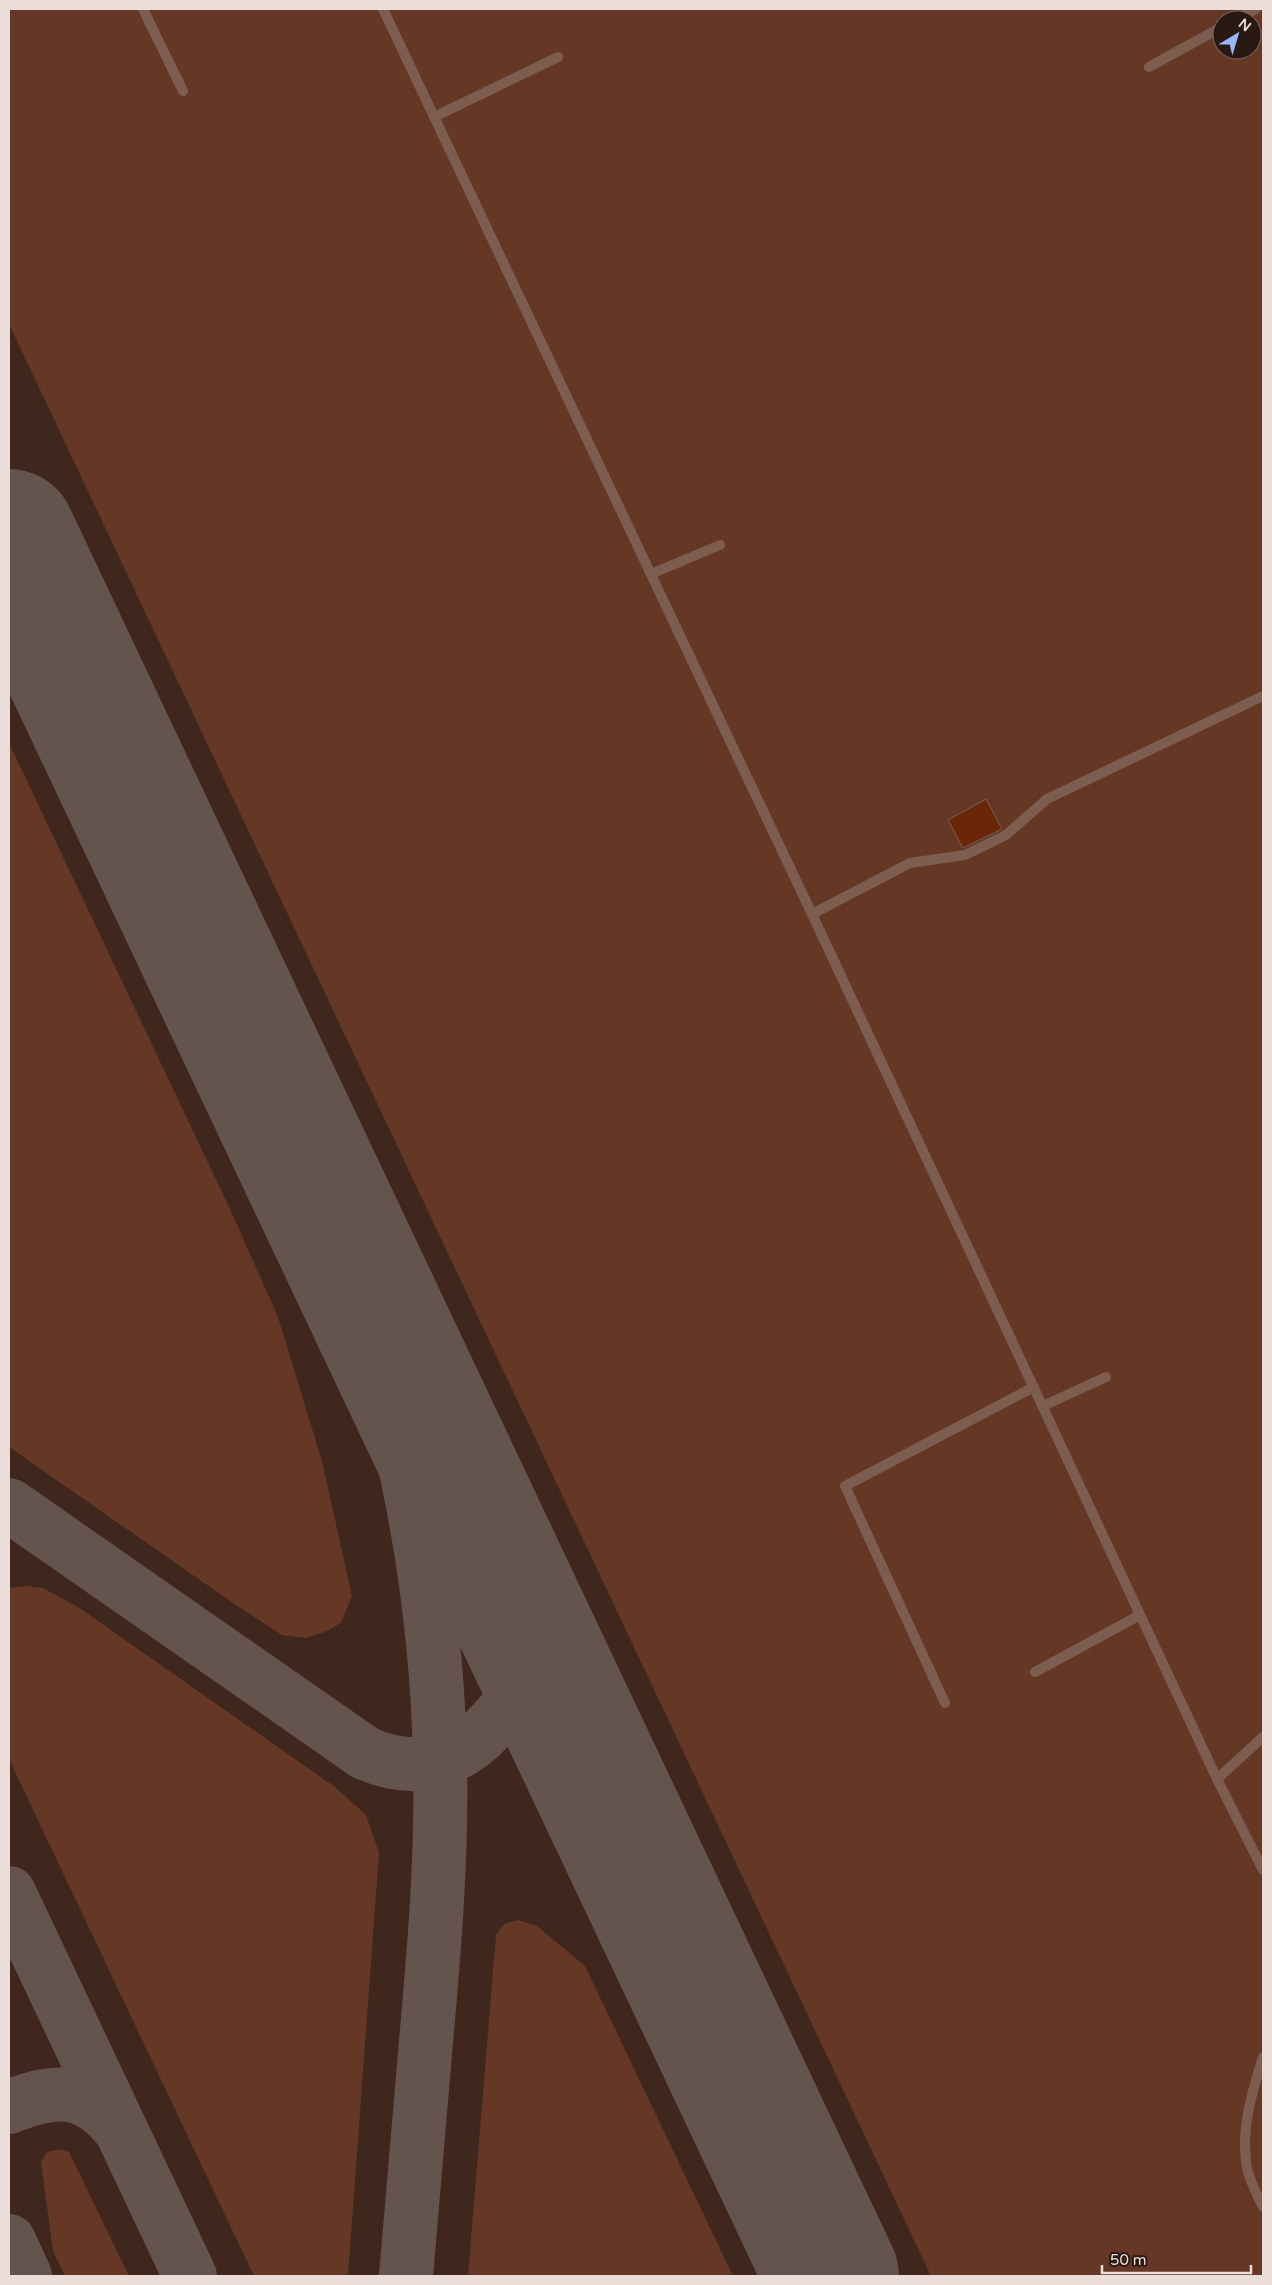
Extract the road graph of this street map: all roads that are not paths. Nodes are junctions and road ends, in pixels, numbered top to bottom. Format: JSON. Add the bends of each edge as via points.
{"nodes":[{"id":1,"x":143,"y":9,"type":"edge"},
{"id":2,"x":383,"y":9,"type":"edge"},
{"id":3,"x":1212,"y":32,"type":"edge"},
{"id":4,"x":558,"y":57,"type":"dead end"},
{"id":5,"x":1149,"y":66,"type":"dead end"},
{"id":6,"x":183,"y":91,"type":"dead end"},
{"id":7,"x":434,"y":117,"type":"junction"},
{"id":8,"x":720,"y":545,"type":"dead end"},
{"id":9,"x":651,"y":574,"type":"junction"},
{"id":10,"x":1263,"y":696,"type":"edge"},
{"id":11,"x":812,"y":914,"type":"junction"},
{"id":12,"x":1106,"y":1377,"type":"dead end"},
{"id":13,"x":1034,"y":1388,"type":"junction"},
{"id":14,"x":1043,"y":1406,"type":"junction"},
{"id":15,"x":1140,"y":1615,"type":"junction"},
{"id":16,"x":1035,"y":1672,"type":"dead end"},
{"id":17,"x":945,"y":1703,"type":"dead end"},
{"id":18,"x":1263,"y":1737,"type":"edge"},
{"id":19,"x":1217,"y":1779,"type":"junction"},
{"id":20,"x":1263,"y":1870,"type":"edge"},
{"id":21,"x":1263,"y":2057,"type":"edge"},
{"id":22,"x":1262,"y":2201,"type":"edge"}],
"edges":[{"from":1,"to":6,"type":"lane"},
{"from":2,"to":7,"type":"lane"},
{"from":3,"to":5,"type":"lane"},
{"from":4,"to":7,"type":"lane"},
{"from":7,"to":9,"type":"lane"},
{"from":8,"to":9,"type":"lane"},
{"from":9,"to":11,"type":"lane"},
{"from":10,"to":11,"type":"lane","via":[[1047,799],[1006,835],[965,855],[910,862]]},
{"from":11,"to":13,"type":"lane"},
{"from":12,"to":14,"type":"lane"},
{"from":13,"to":14,"type":"lane"},
{"from":13,"to":17,"type":"lane","via":[[845,1486]]},
{"from":14,"to":15,"type":"lane"},
{"from":15,"to":16,"type":"lane"},
{"from":15,"to":19,"type":"lane"},
{"from":18,"to":19,"type":"lane"},
{"from":19,"to":20,"type":"lane"},
{"from":21,"to":22,"type":"lane","via":[[1248,2111],[1246,2151],[1247,2168]]}]}
